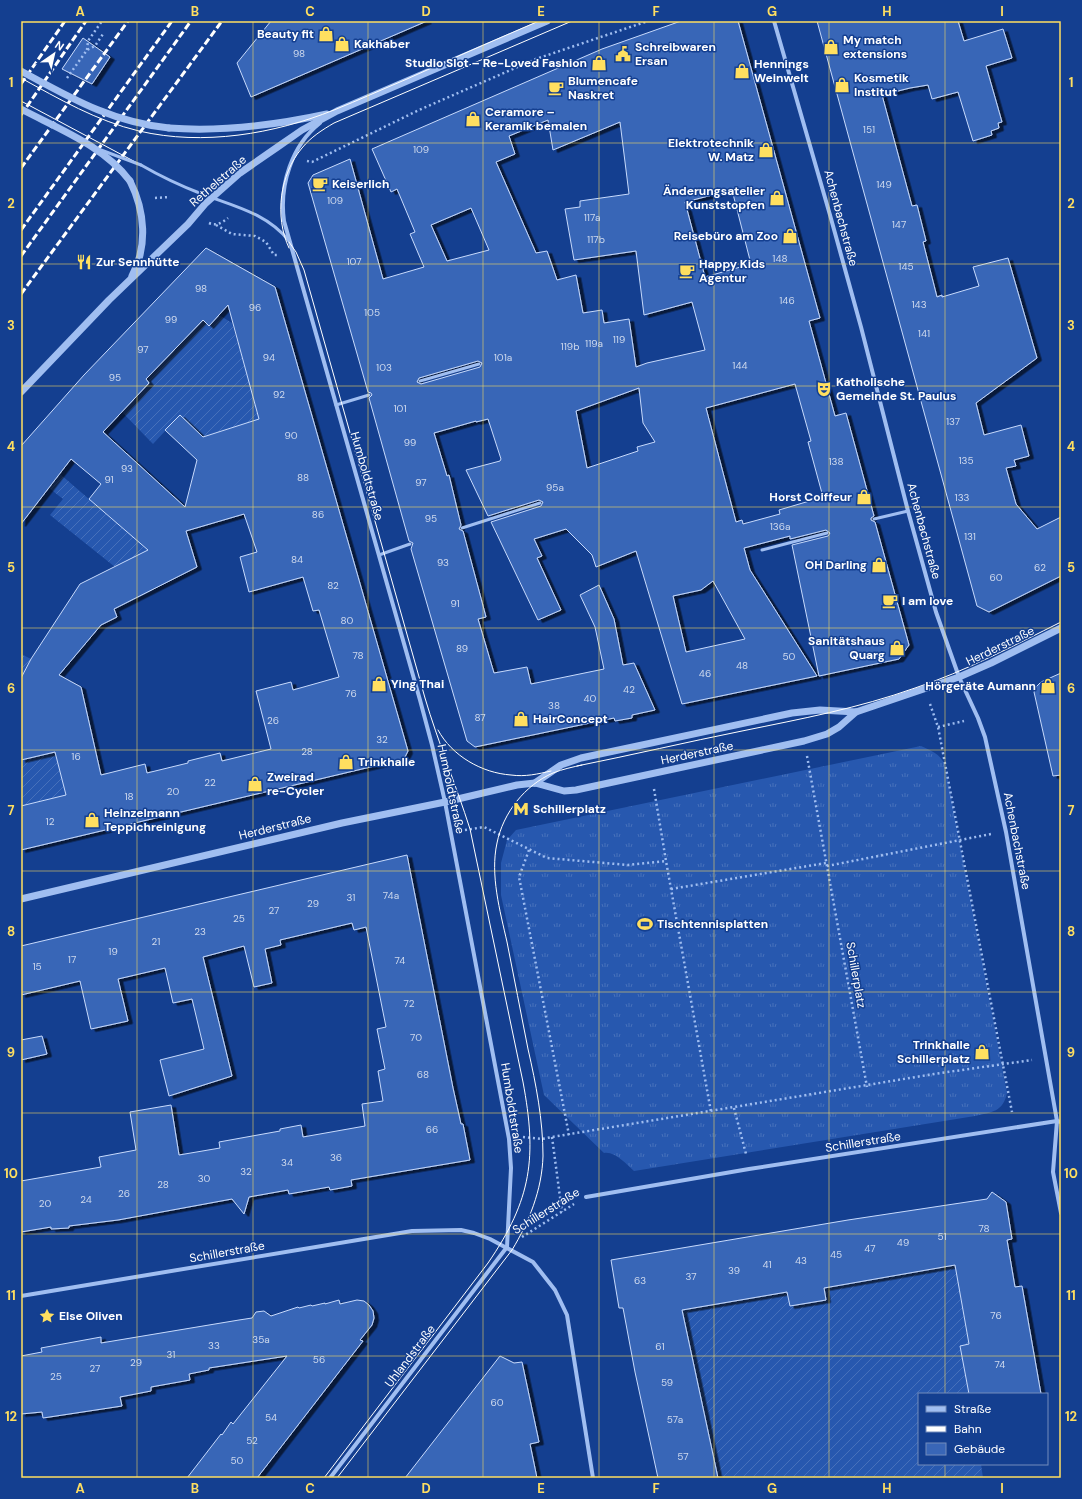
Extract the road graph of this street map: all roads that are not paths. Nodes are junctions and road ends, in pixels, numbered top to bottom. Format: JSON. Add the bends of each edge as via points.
{"nodes":[{"id":1,"x":546,"y":21,"type":"edge"},
{"id":2,"x":774,"y":21,"type":"edge"},
{"id":3,"x":21,"y":71,"type":"edge"},
{"id":4,"x":21,"y":109,"type":"edge"},
{"id":5,"x":337,"y":112,"type":"junction"},
{"id":6,"x":88,"y":145,"type":"junction"},
{"id":7,"x":212,"y":198,"type":"junction"},
{"id":8,"x":289,"y":242,"type":"junction"},
{"id":9,"x":126,"y":284,"type":"junction"},
{"id":10,"x":479,"y":364,"type":"dead end"},
{"id":11,"x":420,"y":381,"type":"dead end"},
{"id":12,"x":21,"y":392,"type":"edge"},
{"id":13,"x":369,"y":395,"type":"dead end"},
{"id":14,"x":336,"y":405,"type":"junction"},
{"id":15,"x":540,"y":503,"type":"dead end"},
{"id":16,"x":908,"y":512,"type":"junction"},
{"id":17,"x":874,"y":519,"type":"dead end"},
{"id":18,"x":462,"y":528,"type":"dead end"},
{"id":19,"x":827,"y":533,"type":"dead end"},
{"id":20,"x":410,"y":544,"type":"dead end"},
{"id":21,"x":762,"y":550,"type":"dead end"},
{"id":22,"x":379,"y":555,"type":"junction"},
{"id":23,"x":1061,"y":628,"type":"edge"},
{"id":24,"x":959,"y":677,"type":"junction"},
{"id":25,"x":856,"y":712,"type":"junction"},
{"id":26,"x":535,"y":783,"type":"junction"},
{"id":27,"x":445,"y":802,"type":"junction"},
{"id":28,"x":21,"y":898,"type":"edge"},
{"id":29,"x":1059,"y":1122,"type":"edge"},
{"id":30,"x":586,"y":1197,"type":"road end"},
{"id":31,"x":1061,"y":1213,"type":"edge"},
{"id":32,"x":507,"y":1247,"type":"junction"},
{"id":33,"x":21,"y":1296,"type":"edge"},
{"id":34,"x":330,"y":1478,"type":"edge"},
{"id":35,"x":593,"y":1478,"type":"edge"}],
"edges":[{"from":1,"to":5,"type":"street","name":"Rethelstraße"},
{"from":2,"to":16,"type":"street","name":"Achenbachstraße","via":[[861,327]]},
{"from":3,"to":5,"type":"street","name":"Rethelstraße","bridge":true,"via":[[81,103],[143,125],[185,129],[244,127]]},
{"from":4,"to":6,"type":"street","name":"Rethelstraße","bridge":true},
{"from":5,"to":7,"type":"street","name":"Rethelstraße","via":[[286,141]]},
{"from":5,"to":8,"type":"street","name":"Humboldtstraße","via":[[307,135],[290,165],[283,205]]},
{"from":6,"to":7,"type":"lane","bridge":true,"via":[[141,165],[168,180]]},
{"from":6,"to":9,"type":"street","name":"Rethelstraße","bridge":true,"via":[[115,163],[130,181],[139,202],[142,248],[136,268]]},
{"from":7,"to":8,"type":"lane","via":[[262,217],[278,229]]},
{"from":7,"to":9,"type":"street","name":"Rethelstraße"},
{"from":8,"to":14,"type":"street","name":"Humboldtstraße"},
{"from":9,"to":12,"type":"street","name":"Rethelstraße"},
{"from":10,"to":11,"type":"lane"},
{"from":13,"to":14,"type":"lane"},
{"from":14,"to":22,"type":"street","name":"Humboldtstraße"},
{"from":15,"to":18,"type":"lane"},
{"from":16,"to":17,"type":"lane"},
{"from":16,"to":24,"type":"street","name":"Achenbachstraße","via":[[937,618]]},
{"from":19,"to":21,"type":"lane"},
{"from":20,"to":22,"type":"lane"},
{"from":22,"to":27,"type":"street","name":"Humboldtstraße","via":[[420,700]]},
{"from":23,"to":24,"type":"street","name":"Herderstraße"},
{"from":24,"to":25,"type":"street","name":"Herderstraße"},
{"from":24,"to":29,"type":"street","name":"Achenbachstraße","via":[[985,737],[1006,832]]},
{"from":25,"to":26,"type":"street","name":"Herderstraße","via":[[820,710],[792,713],[581,758],[561,765]]},
{"from":25,"to":26,"type":"street","name":"Herderstraße","via":[[839,727],[804,741],[576,790],[564,791]]},
{"from":26,"to":27,"type":"street","name":"Herderstraße","via":[[517,784]]},
{"from":27,"to":28,"type":"street","name":"Herderstraße","via":[[342,823]]},
{"from":27,"to":32,"type":"street","name":"Humboldtstraße","via":[[509,1139],[511,1168]]},
{"from":29,"to":30,"type":"street","name":"Schillerstraße","via":[[749,1169]]},
{"from":29,"to":31,"type":"street","name":"Achenbachstraße","via":[[1053,1172]]},
{"from":32,"to":33,"type":"street","name":"Schillerstraße","via":[[461,1230],[412,1231]]},
{"from":32,"to":34,"type":"street","name":"Uhlandstraße"},
{"from":32,"to":35,"type":"street","via":[[533,1262],[555,1290],[567,1315]]}]}
